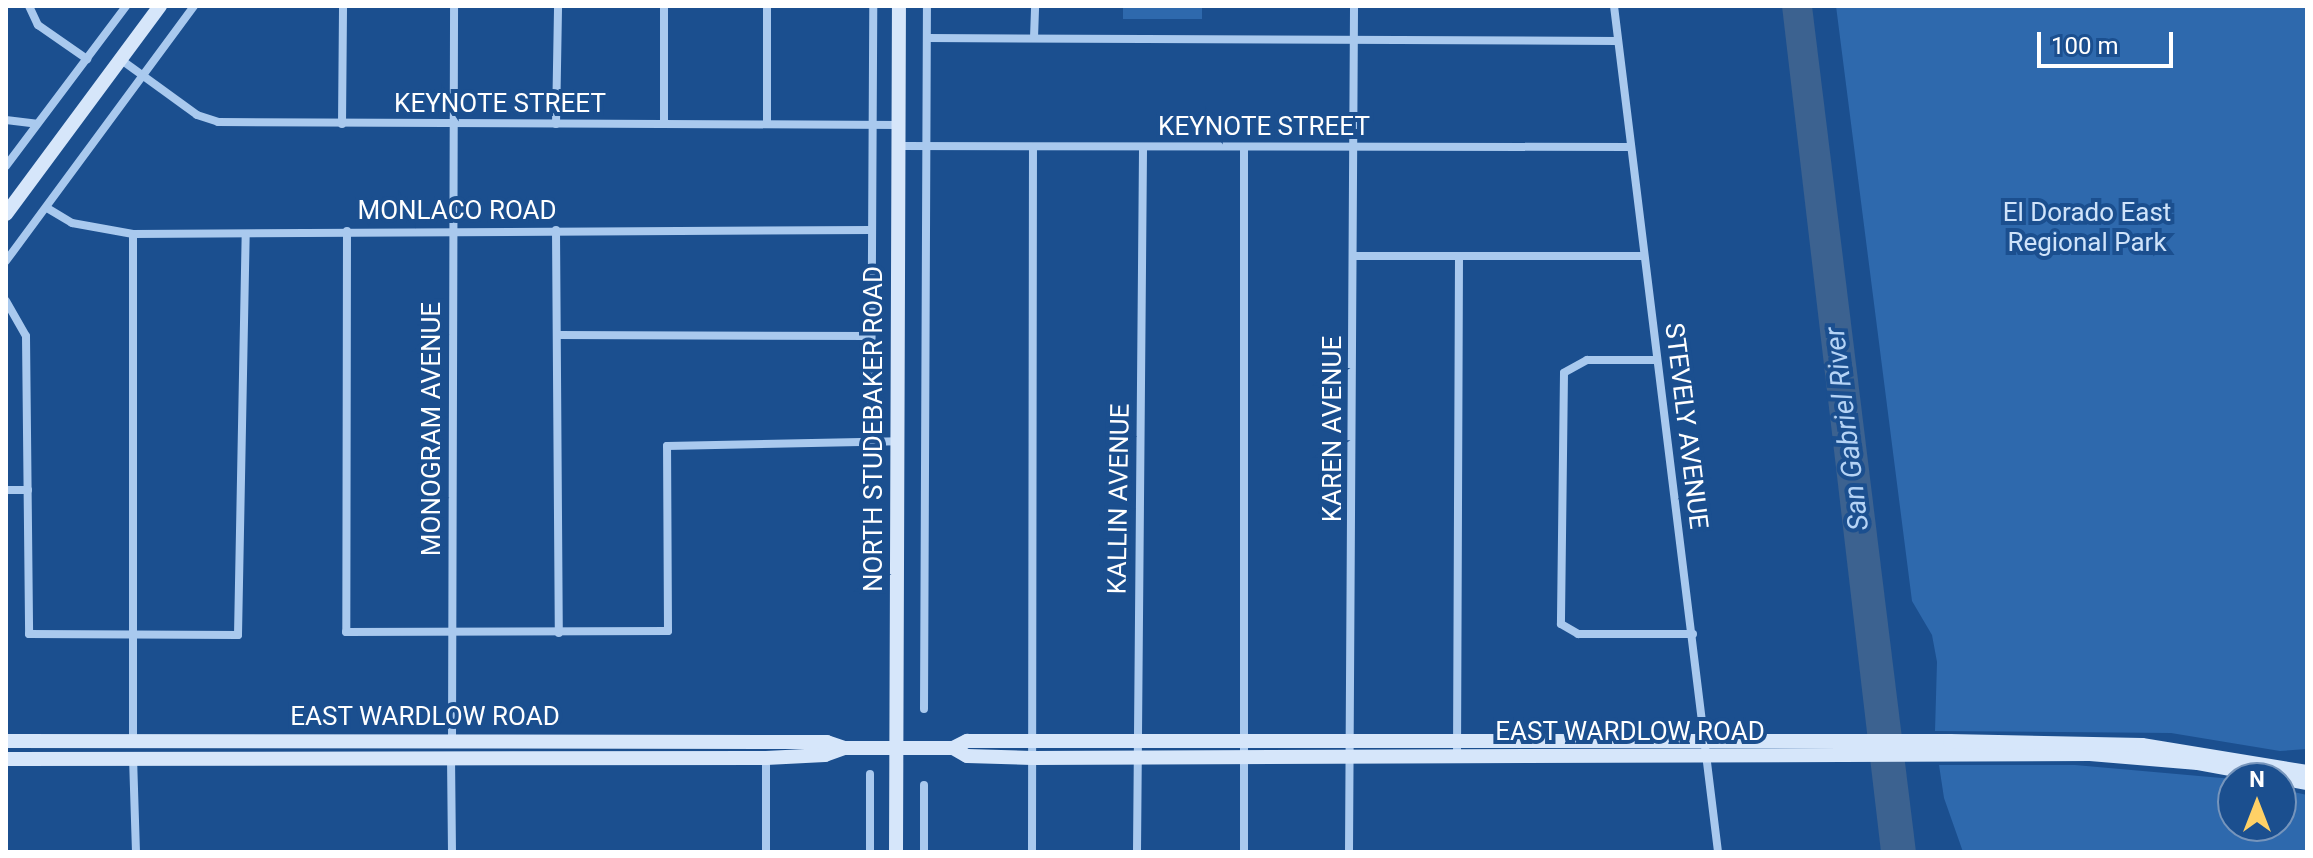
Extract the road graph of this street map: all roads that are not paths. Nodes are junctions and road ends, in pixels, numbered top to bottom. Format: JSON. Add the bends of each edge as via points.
{"nodes":[{"id":1,"x":29,"y":6,"type":"edge"},
{"id":2,"x":126,"y":6,"type":"edge"},
{"id":3,"x":160,"y":6,"type":"edge"},
{"id":4,"x":194,"y":6,"type":"edge"},
{"id":5,"x":343,"y":6,"type":"edge"},
{"id":6,"x":454,"y":6,"type":"edge"},
{"id":7,"x":558,"y":6,"type":"edge"},
{"id":8,"x":664,"y":6,"type":"edge"},
{"id":9,"x":767,"y":6,"type":"edge"},
{"id":10,"x":873,"y":6,"type":"edge"},
{"id":11,"x":899,"y":6,"type":"edge"},
{"id":12,"x":927,"y":6,"type":"edge"},
{"id":13,"x":1035,"y":6,"type":"edge"},
{"id":14,"x":1354,"y":6,"type":"edge"},
{"id":15,"x":1614,"y":6,"type":"edge"},
{"id":16,"x":927,"y":38,"type":"junction"},
{"id":17,"x":1034,"y":38,"type":"junction"},
{"id":18,"x":1354,"y":40,"type":"junction"},
{"id":19,"x":1618,"y":41,"type":"junction"},
{"id":20,"x":87,"y":59,"type":"junction"},
{"id":21,"x":120,"y":59,"type":"junction"},
{"id":22,"x":142,"y":77,"type":"junction"},
{"id":23,"x":6,"y":120,"type":"edge"},
{"id":24,"x":37,"y":124,"type":"junction"},
{"id":25,"x":342,"y":124,"type":"junction"},
{"id":26,"x":452,"y":124,"type":"junction"},
{"id":27,"x":556,"y":124,"type":"junction"},
{"id":28,"x":664,"y":124,"type":"junction"},
{"id":29,"x":767,"y":124,"type":"junction"},
{"id":30,"x":872,"y":125,"type":"junction"},
{"id":31,"x":899,"y":125,"type":"junction"},
{"id":32,"x":899,"y":146,"type":"junction"},
{"id":33,"x":927,"y":147,"type":"junction"},
{"id":34,"x":1033,"y":147,"type":"junction"},
{"id":35,"x":1143,"y":147,"type":"junction"},
{"id":36,"x":1244,"y":147,"type":"junction"},
{"id":37,"x":1629,"y":147,"type":"junction"},
{"id":38,"x":1353,"y":148,"type":"junction"},
{"id":39,"x":6,"y":166,"type":"edge"},
{"id":40,"x":11,"y":197,"type":"edge"},
{"id":41,"x":47,"y":208,"type":"junction"},
{"id":42,"x":6,"y":214,"type":"edge"},
{"id":43,"x":452,"y":230,"type":"junction"},
{"id":44,"x":556,"y":230,"type":"junction"},
{"id":45,"x":872,"y":230,"type":"junction"},
{"id":46,"x":347,"y":231,"type":"junction"},
{"id":47,"x":133,"y":234,"type":"junction"},
{"id":48,"x":246,"y":234,"type":"junction"},
{"id":49,"x":1354,"y":256,"type":"junction"},
{"id":50,"x":1459,"y":256,"type":"junction"},
{"id":51,"x":1643,"y":256,"type":"junction"},
{"id":52,"x":6,"y":261,"type":"edge"},
{"id":53,"x":6,"y":301,"type":"edge"},
{"id":54,"x":557,"y":335,"type":"junction"},
{"id":55,"x":871,"y":336,"type":"junction"},
{"id":56,"x":1657,"y":360,"type":"junction"},
{"id":57,"x":871,"y":441,"type":"junction"},
{"id":58,"x":898,"y":441,"type":"junction"},
{"id":59,"x":6,"y":490,"type":"edge"},
{"id":60,"x":28,"y":490,"type":"junction"},
{"id":61,"x":453,"y":633,"type":"junction"},
{"id":62,"x":559,"y":633,"type":"junction"},
{"id":63,"x":1693,"y":634,"type":"junction"},
{"id":64,"x":134,"y":635,"type":"junction"},
{"id":65,"x":924,"y":709,"type":"dead end"},
{"id":66,"x":6,"y":741,"type":"edge"},
{"id":67,"x":133,"y":741,"type":"junction"},
{"id":68,"x":452,"y":741,"type":"junction"},
{"id":69,"x":766,"y":742,"type":"junction"},
{"id":70,"x":1031,"y":742,"type":"junction"},
{"id":71,"x":1136,"y":742,"type":"junction"},
{"id":72,"x":1243,"y":742,"type":"junction"},
{"id":73,"x":1352,"y":742,"type":"junction"},
{"id":74,"x":844,"y":748,"type":"junction"},
{"id":75,"x":897,"y":748,"type":"junction"},
{"id":76,"x":953,"y":748,"type":"junction"},
{"id":77,"x":1949,"y":748,"type":"junction"},
{"id":78,"x":1708,"y":749,"type":"junction"},
{"id":79,"x":1457,"y":750,"type":"junction"},
{"id":80,"x":1352,"y":757,"type":"junction"},
{"id":81,"x":451,"y":758,"type":"junction"},
{"id":82,"x":766,"y":758,"type":"junction"},
{"id":83,"x":1032,"y":758,"type":"junction"},
{"id":84,"x":1137,"y":758,"type":"junction"},
{"id":85,"x":1244,"y":758,"type":"junction"},
{"id":86,"x":6,"y":759,"type":"edge"},
{"id":87,"x":133,"y":759,"type":"junction"},
{"id":88,"x":2307,"y":772,"type":"edge"},
{"id":89,"x":870,"y":774,"type":"dead end"},
{"id":90,"x":2307,"y":783,"type":"edge"},
{"id":91,"x":924,"y":785,"type":"dead end"},
{"id":92,"x":136,"y":852,"type":"edge"},
{"id":93,"x":452,"y":852,"type":"edge"},
{"id":94,"x":766,"y":852,"type":"edge"},
{"id":95,"x":870,"y":852,"type":"edge"},
{"id":96,"x":896,"y":852,"type":"edge"},
{"id":97,"x":924,"y":852,"type":"edge"},
{"id":98,"x":1032,"y":852,"type":"edge"},
{"id":99,"x":1137,"y":852,"type":"edge"},
{"id":100,"x":1244,"y":852,"type":"edge"},
{"id":101,"x":1349,"y":852,"type":"edge"},
{"id":102,"x":1718,"y":852,"type":"edge"}],
"edges":[{"from":1,"to":20,"type":"street","via":[[38,25]]},
{"from":2,"to":20,"type":"street"},
{"from":3,"to":21,"type":"main road"},
{"from":4,"to":22,"type":"street"},
{"from":5,"to":25,"type":"street"},
{"from":6,"to":26,"type":"street","name":"MONOGRAM AVENUE"},
{"from":7,"to":27,"type":"street"},
{"from":8,"to":28,"type":"street"},
{"from":9,"to":29,"type":"street"},
{"from":10,"to":30,"type":"street","name":"NORTH STUDEBAKER ROAD"},
{"from":11,"to":31,"type":"main road","name":"NORTH STUDEBAKER ROAD"},
{"from":12,"to":16,"type":"street","name":"NORTH STUDEBAKER ROAD"},
{"from":13,"to":17,"type":"street"},
{"from":14,"to":18,"type":"street","name":"KAREN AVENUE"},
{"from":15,"to":19,"type":"street","name":"STEVELY AVENUE"},
{"from":16,"to":17,"type":"street"},
{"from":16,"to":33,"type":"street","name":"NORTH STUDEBAKER ROAD"},
{"from":17,"to":18,"type":"street"},
{"from":18,"to":19,"type":"street"},
{"from":18,"to":38,"type":"street","name":"KAREN AVENUE"},
{"from":19,"to":37,"type":"street","name":"STEVELY AVENUE"},
{"from":20,"to":24,"type":"street"},
{"from":21,"to":22,"type":"street","name":"KEYNOTE STREET"},
{"from":21,"to":40,"type":"main road"},
{"from":22,"to":25,"type":"street","name":"KEYNOTE STREET","via":[[197,115],[218,122]]},
{"from":22,"to":41,"type":"street"},
{"from":23,"to":24,"type":"street"},
{"from":24,"to":39,"type":"street"},
{"from":25,"to":26,"type":"street","name":"KEYNOTE STREET"},
{"from":26,"to":27,"type":"street","name":"KEYNOTE STREET"},
{"from":26,"to":43,"type":"street","name":"MONOGRAM AVENUE"},
{"from":27,"to":28,"type":"street","name":"KEYNOTE STREET"},
{"from":28,"to":29,"type":"street","name":"KEYNOTE STREET"},
{"from":29,"to":30,"type":"street","name":"KEYNOTE STREET"},
{"from":30,"to":31,"type":"street","name":"KEYNOTE STREET"},
{"from":30,"to":45,"type":"street","name":"NORTH STUDEBAKER ROAD"},
{"from":31,"to":32,"type":"main road","name":"NORTH STUDEBAKER ROAD"},
{"from":32,"to":33,"type":"street","name":"KEYNOTE STREET"},
{"from":32,"to":58,"type":"main road","name":"NORTH STUDEBAKER ROAD"},
{"from":33,"to":34,"type":"street","name":"KEYNOTE STREET"},
{"from":33,"to":65,"type":"street","name":"NORTH STUDEBAKER ROAD"},
{"from":34,"to":35,"type":"street","name":"KEYNOTE STREET"},
{"from":34,"to":70,"type":"street"},
{"from":35,"to":36,"type":"street","name":"KEYNOTE STREET"},
{"from":35,"to":71,"type":"street","name":"KALLIN AVENUE"},
{"from":36,"to":38,"type":"street","name":"KEYNOTE STREET"},
{"from":36,"to":72,"type":"street"},
{"from":37,"to":38,"type":"street","name":"KEYNOTE STREET"},
{"from":37,"to":51,"type":"street","name":"STEVELY AVENUE"},
{"from":38,"to":49,"type":"street","name":"KAREN AVENUE"},
{"from":40,"to":42,"type":"main road"},
{"from":41,"to":47,"type":"street","name":"MONLACO ROAD","via":[[72,223]]},
{"from":41,"to":52,"type":"street"},
{"from":43,"to":44,"type":"street","name":"MONLACO ROAD"},
{"from":43,"to":46,"type":"street","name":"MONLACO ROAD"},
{"from":43,"to":61,"type":"street","name":"MONOGRAM AVENUE"},
{"from":44,"to":45,"type":"street","name":"MONLACO ROAD"},
{"from":44,"to":54,"type":"street"},
{"from":45,"to":55,"type":"street","name":"NORTH STUDEBAKER ROAD"},
{"from":46,"to":48,"type":"street","name":"MONLACO ROAD"},
{"from":46,"to":61,"type":"street","via":[[346,632]]},
{"from":47,"to":48,"type":"street","name":"MONLACO ROAD"},
{"from":47,"to":64,"type":"street"},
{"from":48,"to":64,"type":"street","via":[[238,635]]},
{"from":49,"to":50,"type":"street"},
{"from":49,"to":73,"type":"street","name":"KAREN AVENUE"},
{"from":50,"to":51,"type":"street"},
{"from":50,"to":79,"type":"street"},
{"from":51,"to":56,"type":"street","name":"STEVELY AVENUE"},
{"from":53,"to":60,"type":"street","via":[[26,336]]},
{"from":54,"to":55,"type":"street"},
{"from":54,"to":62,"type":"street"},
{"from":55,"to":57,"type":"street","name":"NORTH STUDEBAKER ROAD"},
{"from":56,"to":63,"type":"street","name":"STEVELY AVENUE"},
{"from":56,"to":63,"type":"street","via":[[1587,360],[1564,373],[1561,624],[1578,634]]},
{"from":57,"to":58,"type":"street"},
{"from":57,"to":62,"type":"street","via":[[667,446],[668,631]]},
{"from":58,"to":75,"type":"main road","name":"NORTH STUDEBAKER ROAD"},
{"from":59,"to":60,"type":"street"},
{"from":60,"to":64,"type":"street","via":[[29,634]]},
{"from":61,"to":62,"type":"street"},
{"from":61,"to":68,"type":"street","name":"MONOGRAM AVENUE"},
{"from":63,"to":78,"type":"street","name":"STEVELY AVENUE"},
{"from":64,"to":67,"type":"street"},
{"from":66,"to":67,"type":"main road","name":"EAST WARDLOW ROAD"},
{"from":67,"to":68,"type":"main road","name":"EAST WARDLOW ROAD"},
{"from":67,"to":87,"type":"street"},
{"from":68,"to":69,"type":"main road","name":"EAST WARDLOW ROAD"},
{"from":68,"to":81,"type":"street","name":"MONOGRAM AVENUE"},
{"from":69,"to":74,"type":"main road","name":"EAST WARDLOW ROAD","via":[[827,742]]},
{"from":69,"to":82,"type":"street"},
{"from":70,"to":71,"type":"main road","name":"EAST WARDLOW ROAD"},
{"from":70,"to":76,"type":"main road","name":"EAST WARDLOW ROAD","via":[[967,741]]},
{"from":70,"to":83,"type":"street"},
{"from":71,"to":72,"type":"main road","name":"EAST WARDLOW ROAD"},
{"from":71,"to":84,"type":"street","name":"KALLIN AVENUE"},
{"from":72,"to":73,"type":"main road","name":"EAST WARDLOW ROAD"},
{"from":72,"to":85,"type":"street"},
{"from":73,"to":79,"type":"main road","name":"EAST WARDLOW ROAD"},
{"from":73,"to":80,"type":"street","name":"KAREN AVENUE"},
{"from":74,"to":75,"type":"main road","name":"EAST WARDLOW ROAD"},
{"from":74,"to":82,"type":"main road","name":"EAST WARDLOW ROAD","via":[[825,755]]},
{"from":75,"to":76,"type":"main road","name":"EAST WARDLOW ROAD"},
{"from":75,"to":96,"type":"main road","name":"NORTH STUDEBAKER ROAD"},
{"from":76,"to":83,"type":"main road","name":"EAST WARDLOW ROAD","via":[[967,756]]},
{"from":77,"to":78,"type":"main road","name":"EAST WARDLOW ROAD"},
{"from":77,"to":88,"type":"main road","name":"EAST WARDLOW ROAD","via":[[2142,745]]},
{"from":77,"to":90,"type":"main road","name":"EAST WARDLOW ROAD","via":[[2146,758]]},
{"from":78,"to":79,"type":"main road","name":"EAST WARDLOW ROAD"},
{"from":78,"to":102,"type":"street","name":"STEVELY AVENUE"},
{"from":79,"to":80,"type":"main road","name":"EAST WARDLOW ROAD"},
{"from":80,"to":85,"type":"main road","name":"EAST WARDLOW ROAD"},
{"from":80,"to":101,"type":"street","name":"KAREN AVENUE"},
{"from":81,"to":82,"type":"main road","name":"EAST WARDLOW ROAD"},
{"from":81,"to":87,"type":"main road","name":"EAST WARDLOW ROAD"},
{"from":81,"to":93,"type":"street","name":"MONOGRAM AVENUE"},
{"from":82,"to":94,"type":"street"},
{"from":83,"to":84,"type":"main road","name":"EAST WARDLOW ROAD"},
{"from":83,"to":98,"type":"street"},
{"from":84,"to":85,"type":"main road","name":"EAST WARDLOW ROAD"},
{"from":84,"to":99,"type":"street","name":"KALLIN AVENUE"},
{"from":85,"to":100,"type":"street"},
{"from":86,"to":87,"type":"main road","name":"EAST WARDLOW ROAD"},
{"from":87,"to":92,"type":"street"},
{"from":89,"to":95,"type":"street"},
{"from":91,"to":97,"type":"street"}]}
